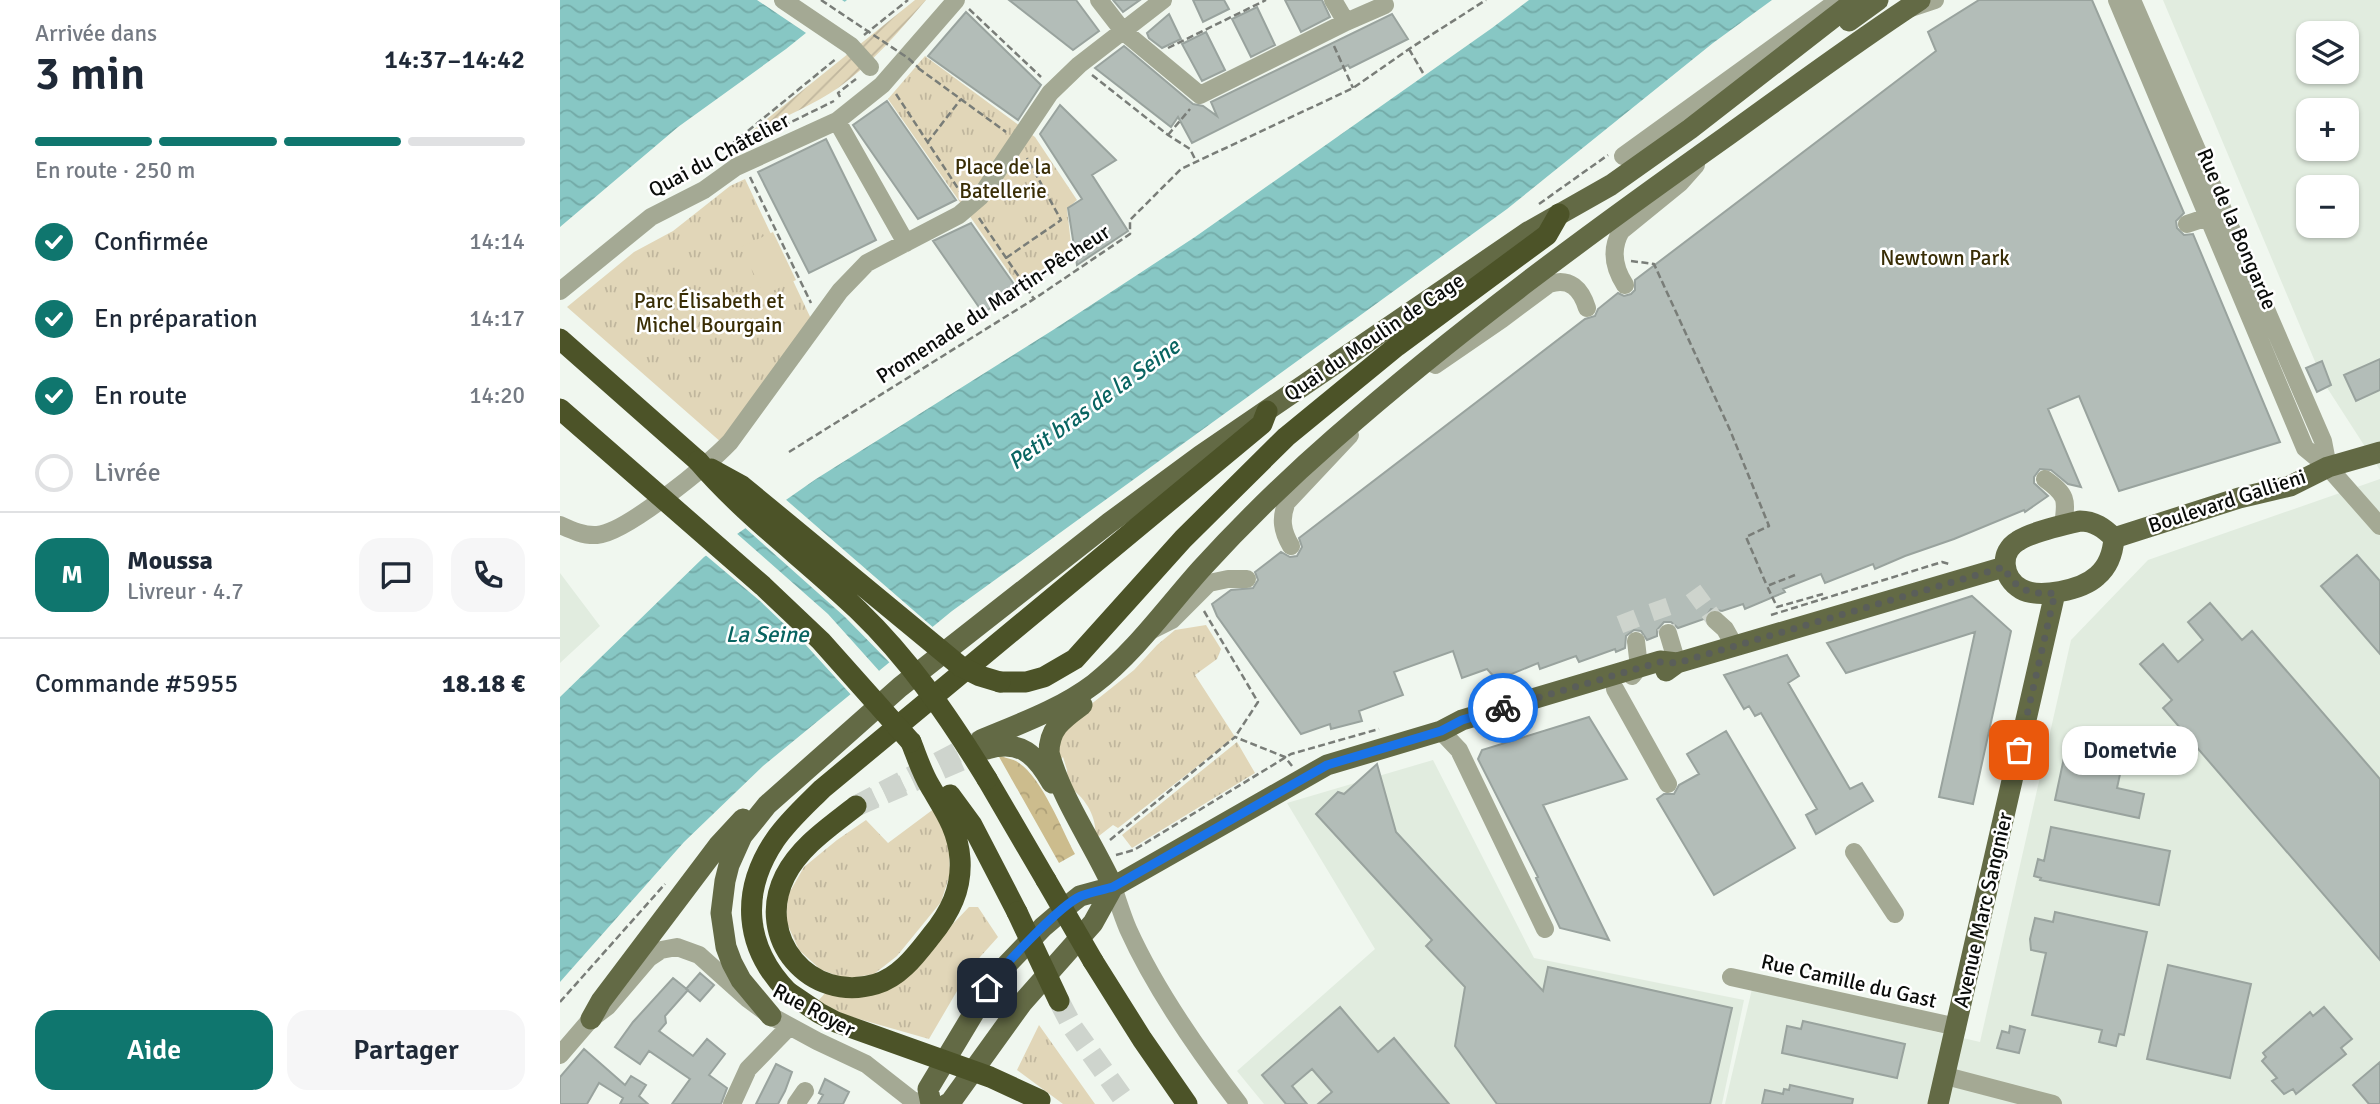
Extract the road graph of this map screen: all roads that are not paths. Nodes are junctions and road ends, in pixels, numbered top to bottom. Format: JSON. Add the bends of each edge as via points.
{"nodes":[{"id":1,"x":783,"y":0,"type":"edge"},
{"id":2,"x":1099,"y":0,"type":"edge"},
{"id":3,"x":1163,"y":0,"type":"edge"},
{"id":4,"x":1332,"y":0,"type":"edge"},
{"id":5,"x":1839,"y":0,"type":"edge"},
{"id":6,"x":1856,"y":0,"type":"edge"},
{"id":7,"x":1878,"y":0,"type":"edge"},
{"id":8,"x":1935,"y":0,"type":"edge"},
{"id":9,"x":2117,"y":0,"type":"edge"},
{"id":10,"x":2132,"y":0,"type":"edge"},
{"id":11,"x":962,"y":4,"type":"edge"},
{"id":12,"x":1385,"y":5,"type":"dead end"},
{"id":13,"x":1912,"y":5,"type":"edge"},
{"id":14,"x":1346,"y":22,"type":"junction"},
{"id":15,"x":1123,"y":31,"type":"junction"},
{"id":16,"x":1779,"y":62,"type":"junction"},
{"id":17,"x":875,"y":75,"type":"junction"},
{"id":18,"x":837,"y":121,"type":"junction"},
{"id":19,"x":1715,"y":145,"type":"junction"},
{"id":20,"x":1623,"y":156,"type":"dead end"},
{"id":21,"x":1559,"y":214,"type":"junction"},
{"id":22,"x":2216,"y":215,"type":"junction"},
{"id":23,"x":2187,"y":224,"type":"dead end"},
{"id":24,"x":906,"y":243,"type":"junction"},
{"id":25,"x":1625,"y":285,"type":"dead end"},
{"id":26,"x":560,"y":291,"type":"edge"},
{"id":27,"x":1587,"y":308,"type":"dead end"},
{"id":28,"x":560,"y":340,"type":"edge"},
{"id":29,"x":1384,"y":396,"type":"junction"},
{"id":30,"x":560,"y":409,"type":"edge"},
{"id":31,"x":1267,"y":411,"type":"junction"},
{"id":32,"x":2380,"y":452,"type":"edge"},
{"id":33,"x":698,"y":461,"type":"junction"},
{"id":34,"x":2328,"y":467,"type":"junction"},
{"id":35,"x":2050,"y":477,"type":"dead end"},
{"id":36,"x":2071,"y":523,"type":"junction"},
{"id":37,"x":560,"y":525,"type":"edge"},
{"id":38,"x":2380,"y":526,"type":"edge"},
{"id":39,"x":2114,"y":538,"type":"junction"},
{"id":40,"x":1291,"y":545,"type":"dead end"},
{"id":41,"x":2004,"y":567,"type":"junction"},
{"id":42,"x":1247,"y":579,"type":"dead end"},
{"id":43,"x":2055,"y":593,"type":"junction"},
{"id":44,"x":1715,"y":620,"type":"tunnel mouth"},
{"id":45,"x":1668,"y":633,"type":"tunnel mouth"},
{"id":46,"x":1143,"y":634,"type":"junction"},
{"id":47,"x":1636,"y":641,"type":"tunnel mouth"},
{"id":48,"x":1734,"y":645,"type":"junction"},
{"id":49,"x":1677,"y":663,"type":"junction"},
{"id":50,"x":1639,"y":667,"type":"junction"},
{"id":51,"x":1615,"y":689,"type":"junction"},
{"id":52,"x":1559,"y":705,"type":"junction"},
{"id":53,"x":1441,"y":731,"type":"junction"},
{"id":54,"x":839,"y":740,"type":"junction"},
{"id":55,"x":911,"y":742,"type":"junction"},
{"id":56,"x":1668,"y":784,"type":"dead end"},
{"id":57,"x":856,"y":806,"type":"dead end"},
{"id":58,"x":1854,"y":852,"type":"dead end"},
{"id":59,"x":1113,"y":887,"type":"junction"},
{"id":60,"x":1895,"y":914,"type":"dead end"},
{"id":61,"x":1545,"y":929,"type":"dead end"},
{"id":62,"x":1731,"y":978,"type":"dead end"},
{"id":63,"x":1059,"y":1001,"type":"tunnel mouth"},
{"id":64,"x":591,"y":1019,"type":"junction"},
{"id":65,"x":780,"y":1022,"type":"junction"},
{"id":66,"x":1957,"y":1027,"type":"junction"},
{"id":67,"x":560,"y":1055,"type":"edge"},
{"id":68,"x":1945,"y":1076,"type":"junction"},
{"id":69,"x":1043,"y":1102,"type":"edge"},
{"id":70,"x":732,"y":1104,"type":"edge"},
{"id":71,"x":923,"y":1104,"type":"edge"},
{"id":72,"x":931,"y":1104,"type":"edge"},
{"id":73,"x":947,"y":1104,"type":"edge"},
{"id":74,"x":1188,"y":1104,"type":"edge"},
{"id":75,"x":1239,"y":1104,"type":"edge"},
{"id":76,"x":1938,"y":1104,"type":"edge"},
{"id":77,"x":2053,"y":1104,"type":"edge"}],
"edges":[{"from":1,"to":17,"type":"street","bridge":true,"via":[[852,46]]},
{"from":2,"to":15,"type":"street"},
{"from":3,"to":15,"type":"street"},
{"from":4,"to":14,"type":"street"},
{"from":5,"to":20,"type":"street"},
{"from":6,"to":16,"type":"main road","name":"Quai du Moulin de Cage"},
{"from":7,"to":16,"type":"main road","via":[[1796,60]]},
{"from":8,"to":13,"type":"street"},
{"from":9,"to":22,"type":"street","name":"Rue de la Bongarde"},
{"from":10,"to":22,"type":"street","name":"Rue de la Bongarde"},
{"from":11,"to":17,"type":"street","name":"Quai du Châtelier","via":[[907,58]]},
{"from":12,"to":14,"type":"street"},
{"from":13,"to":19,"type":"main road","name":"Quai du Moulin de Cage"},
{"from":14,"to":15,"type":"street","via":[[1200,95]]},
{"from":15,"to":24,"type":"street","via":[[1053,89],[971,206]]},
{"from":16,"to":21,"type":"main road","name":"Quai du Moulin de Cage","via":[[1622,177]]},
{"from":17,"to":18,"type":"street","name":"Quai du Châtelier"},
{"from":18,"to":24,"type":"street"},
{"from":18,"to":26,"type":"street","name":"Quai du Châtelier","via":[[807,140],[736,167],[704,190],[651,217]]},
{"from":19,"to":25,"type":"street","via":[[1617,238],[1617,272]]},
{"from":19,"to":29,"type":"main road","name":"Quai du Moulin de Cage","via":[[1507,296]]},
{"from":21,"to":31,"type":"main road","name":"Quai du Moulin de Cage"},
{"from":21,"to":33,"type":"highway","bridge":true,"via":[[1547,235],[1397,346],[1286,437],[1183,539],[1075,659],[1044,677],[1000,682],[960,666],[742,486]]},
{"from":22,"to":23,"type":"street"},
{"from":22,"to":34,"type":"street","name":"Rue de la Bongarde","via":[[2305,447]]},
{"from":24,"to":37,"type":"street","via":[[858,271],[840,291],[730,442],[711,461],[625,524],[607,532],[586,534]]},
{"from":27,"to":29,"type":"street","via":[[1577,288],[1556,281],[1549,284]]},
{"from":28,"to":33,"type":"highway"},
{"from":29,"to":40,"type":"street","via":[[1287,502],[1282,527]]},
{"from":29,"to":46,"type":"main road","name":"Quai du Moulin de Cage","via":[[1236,532]]},
{"from":30,"to":55,"type":"highway","bridge":true,"via":[[821,641]]},
{"from":31,"to":54,"type":"main road","name":"Quai du Moulin de Cage","via":[[1109,523]]},
{"from":31,"to":69,"type":"highway","bridge":true,"via":[[1262,424],[832,781],[784,828],[760,866],[751,914],[756,943],[788,992],[836,1022],[990,1077]]},
{"from":32,"to":34,"type":"main road","name":"Boulevard Gallieni"},
{"from":33,"to":74,"type":"highway","bridge":true,"via":[[724,492],[829,583],[896,650],[938,702],[1093,961]]},
{"from":34,"to":38,"type":"street","name":"Rue de la Bongarde"},
{"from":34,"to":39,"type":"main road","name":"Boulevard Gallieni","via":[[2290,486]]},
{"from":35,"to":36,"type":"street","via":[[2068,487],[2076,499]]},
{"from":36,"to":39,"type":"main road","via":[[2096,524]]},
{"from":36,"to":41,"type":"main road","via":[[2017,541],[2006,554]]},
{"from":39,"to":43,"type":"main road","via":[[2107,565],[2098,576]]},
{"from":41,"to":43,"type":"main road","via":[[2020,589]]},
{"from":41,"to":48,"type":"main road"},
{"from":42,"to":46,"type":"street","via":[[1209,583],[1172,620]]},
{"from":43,"to":66,"type":"main road","name":"Avenue Marc Sangnier"},
{"from":44,"to":48,"type":"street"},
{"from":45,"to":49,"type":"street"},
{"from":46,"to":59,"type":"main road","via":[[1106,684],[1054,727],[1049,742],[1052,764]]},
{"from":46,"to":59,"type":"main road","via":[[1093,684],[984,744],[1014,746],[1037,761],[1092,860]]},
{"from":47,"to":50,"type":"street"},
{"from":48,"to":49,"type":"main road"},
{"from":49,"to":50,"type":"main road"},
{"from":49,"to":51,"type":"main road","via":[[1657,676]]},
{"from":50,"to":52,"type":"street","via":[[1633,676],[1571,694]]},
{"from":50,"to":53,"type":"main road","via":[[1462,720]]},
{"from":51,"to":52,"type":"main road"},
{"from":51,"to":56,"type":"street"},
{"from":52,"to":53,"type":"main road","via":[[1469,731]]},
{"from":53,"to":59,"type":"main road","via":[[1327,765]]},
{"from":53,"to":61,"type":"street","via":[[1460,750]]},
{"from":54,"to":64,"type":"main road","via":[[786,774],[734,828]]},
{"from":54,"to":65,"type":"main road","via":[[751,822],[724,881],[721,913],[726,947],[741,980]]},
{"from":55,"to":57,"type":"highway","via":[[955,830],[960,859],[958,890],[936,930],[897,973],[876,984],[842,987],[815,977],[792,960],[778,933],[776,908],[784,878],[798,855]]},
{"from":55,"to":63,"type":"highway","bridge":true,"via":[[972,825]]},
{"from":58,"to":60,"type":"street"},
{"from":59,"to":72,"type":"main road","via":[[1080,896],[996,976],[928,1089]]},
{"from":59,"to":73,"type":"main road","via":[[1093,923],[1022,1003]]},
{"from":59,"to":75,"type":"street","via":[[1152,973]]},
{"from":62,"to":66,"type":"street","name":"Rue Camille du Gast"},
{"from":64,"to":65,"type":"street","name":"Rue Royer","via":[[655,953],[669,947],[688,949],[705,960]]},
{"from":64,"to":67,"type":"street"},
{"from":65,"to":70,"type":"street","via":[[744,1073]]},
{"from":65,"to":71,"type":"street","name":"Rue Royer","via":[[866,1064]]},
{"from":66,"to":68,"type":"main road","name":"Avenue Marc Sangnier"},
{"from":68,"to":76,"type":"main road","name":"Avenue Marc Sangnier"},
{"from":68,"to":77,"type":"street"}]}
